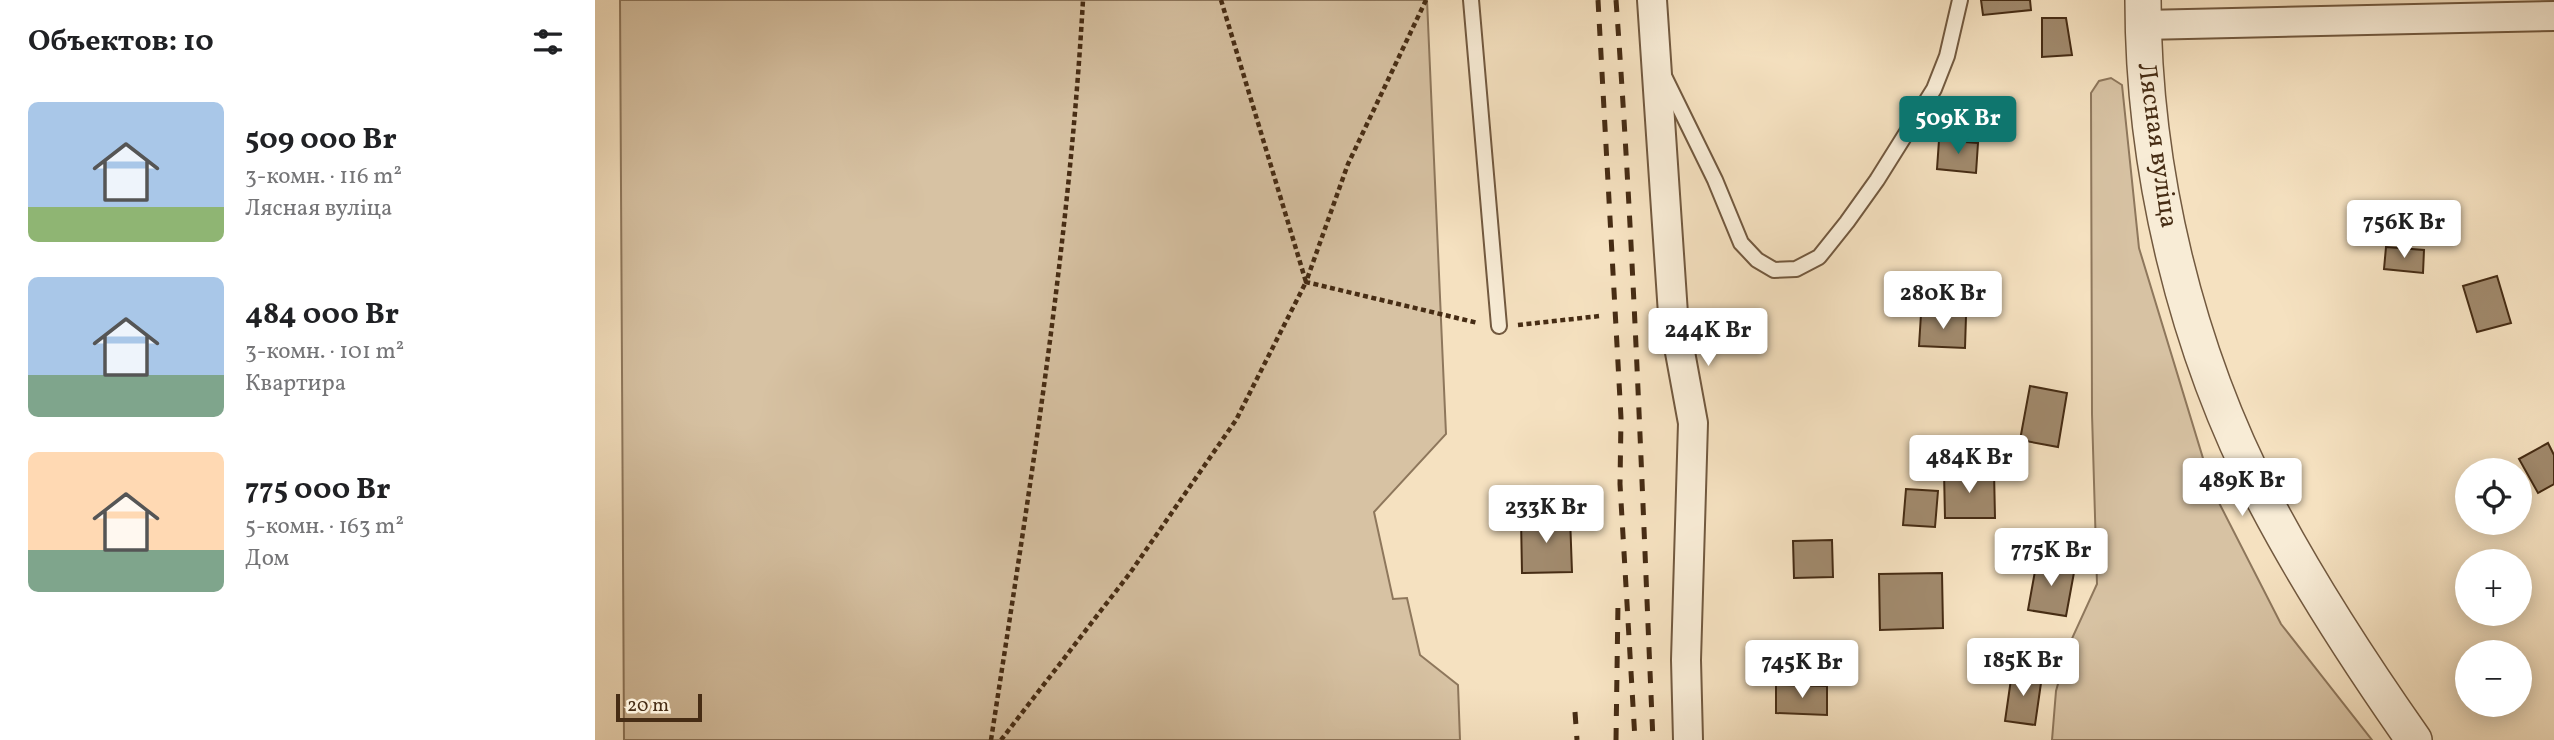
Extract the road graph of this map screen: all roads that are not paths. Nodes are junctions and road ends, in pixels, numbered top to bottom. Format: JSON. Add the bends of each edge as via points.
{"nodes":[{"id":1,"x":1471,"y":0,"type":"edge"},
{"id":2,"x":1652,"y":0,"type":"edge"},
{"id":3,"x":1961,"y":0,"type":"edge"},
{"id":4,"x":2143,"y":13,"type":"edge"},
{"id":5,"x":2554,"y":16,"type":"edge"},
{"id":6,"x":1656,"y":61,"type":"junction"},
{"id":7,"x":1499,"y":326,"type":"road end"},
{"id":8,"x":1688,"y":740,"type":"edge"},
{"id":9,"x":2414,"y":740,"type":"edge"}],
"edges":[{"from":1,"to":7,"type":"lane"},
{"from":2,"to":6,"type":"street"},
{"from":3,"to":6,"type":"lane","via":[[1934,89],[1847,222],[1819,257],[1796,269],[1774,270],[1741,243]]},
{"from":4,"to":5,"type":"street"},
{"from":4,"to":9,"type":"street","name":"Лясная вуліца","via":[[2151,130],[2173,247],[2223,406],[2264,499],[2313,588]]},
{"from":6,"to":8,"type":"street","via":[[1673,314],[1693,423]]}]}
